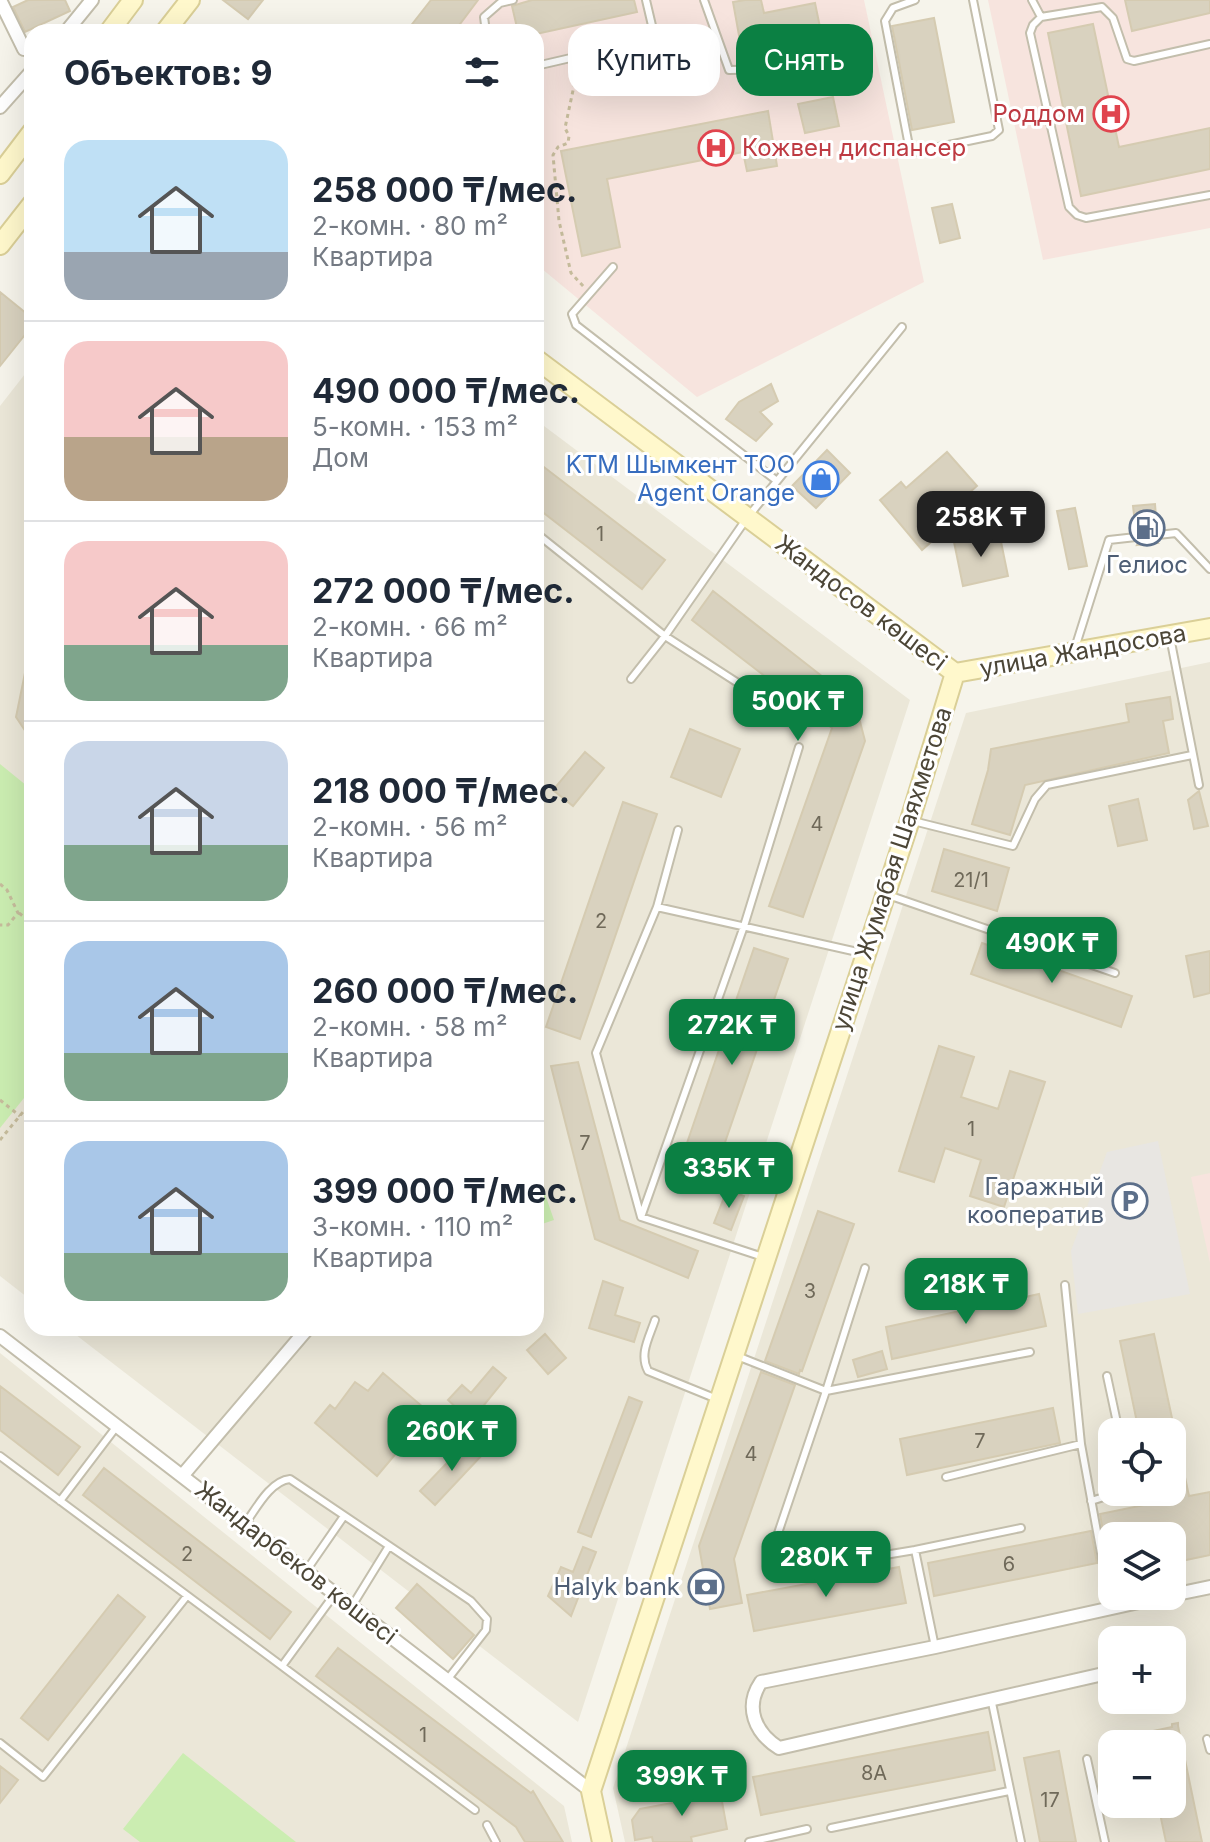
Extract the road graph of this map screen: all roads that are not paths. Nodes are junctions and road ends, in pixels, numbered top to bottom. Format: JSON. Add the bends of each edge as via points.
{"nodes":[{"id":1,"x":0,"y":0,"type":"edge"},
{"id":2,"x":92,"y":0,"type":"edge"},
{"id":3,"x":133,"y":0,"type":"edge"},
{"id":4,"x":190,"y":0,"type":"edge"},
{"id":5,"x":513,"y":0,"type":"edge"},
{"id":6,"x":646,"y":0,"type":"edge"},
{"id":7,"x":704,"y":0,"type":"edge"},
{"id":8,"x":915,"y":0,"type":"edge"},
{"id":9,"x":973,"y":0,"type":"edge"},
{"id":10,"x":1032,"y":0,"type":"edge"},
{"id":11,"x":1041,"y":17,"type":"junction"},
{"id":12,"x":72,"y":24,"type":"edge"},
{"id":13,"x":115,"y":24,"type":"edge"},
{"id":14,"x":171,"y":24,"type":"edge"},
{"id":15,"x":485,"y":24,"type":"edge"},
{"id":16,"x":1210,"y":44,"type":"edge"},
{"id":17,"x":24,"y":49,"type":"dead end"},
{"id":18,"x":544,"y":64,"type":"edge"},
{"id":19,"x":736,"y":70,"type":"edge"},
{"id":20,"x":24,"y":80,"type":"edge"},
{"id":21,"x":0,"y":107,"type":"edge"},
{"id":22,"x":24,"y":142,"type":"edge"},
{"id":23,"x":0,"y":174,"type":"edge"},
{"id":24,"x":1210,"y":195,"type":"edge"},
{"id":25,"x":24,"y":214,"type":"edge"},
{"id":26,"x":0,"y":245,"type":"edge"},
{"id":27,"x":613,"y":267,"type":"dead end"},
{"id":28,"x":902,"y":327,"type":"dead end"},
{"id":29,"x":544,"y":365,"type":"edge"},
{"id":30,"x":777,"y":481,"type":"junction"},
{"id":31,"x":747,"y":518,"type":"junction"},
{"id":32,"x":1158,"y":535,"type":"dead end"},
{"id":33,"x":1136,"y":537,"type":"dead end"},
{"id":34,"x":544,"y":539,"type":"edge"},
{"id":35,"x":1210,"y":569,"type":"edge"},
{"id":36,"x":1210,"y":628,"type":"edge"},
{"id":37,"x":665,"y":636,"type":"junction"},
{"id":38,"x":1170,"y":637,"type":"junction"},
{"id":39,"x":1074,"y":654,"type":"junction"},
{"id":40,"x":955,"y":673,"type":"junction"},
{"id":41,"x":631,"y":679,"type":"dead end"},
{"id":42,"x":797,"y":721,"type":"dead end"},
{"id":43,"x":799,"y":747,"type":"dead end"},
{"id":44,"x":1192,"y":755,"type":"junction"},
{"id":45,"x":1199,"y":785,"type":"dead end"},
{"id":46,"x":910,"y":820,"type":"junction"},
{"id":47,"x":678,"y":830,"type":"dead end"},
{"id":48,"x":884,"y":894,"type":"junction"},
{"id":49,"x":657,"y":907,"type":"junction"},
{"id":50,"x":744,"y":926,"type":"junction"},
{"id":51,"x":865,"y":954,"type":"junction"},
{"id":52,"x":1115,"y":973,"type":"dead end"},
{"id":53,"x":641,"y":1217,"type":"junction"},
{"id":54,"x":765,"y":1257,"type":"junction"},
{"id":55,"x":865,"y":1268,"type":"dead end"},
{"id":56,"x":1065,"y":1285,"type":"dead end"},
{"id":57,"x":655,"y":1320,"type":"dead end"},
{"id":58,"x":0,"y":1336,"type":"edge"},
{"id":59,"x":301,"y":1336,"type":"edge"},
{"id":60,"x":1030,"y":1352,"type":"dead end"},
{"id":61,"x":734,"y":1355,"type":"junction"},
{"id":62,"x":1107,"y":1376,"type":"dead end"},
{"id":63,"x":826,"y":1391,"type":"junction"},
{"id":64,"x":719,"y":1400,"type":"junction"},
{"id":65,"x":1116,"y":1418,"type":"edge"},
{"id":66,"x":117,"y":1426,"type":"junction"},
{"id":67,"x":1081,"y":1444,"type":"junction"},
{"id":68,"x":0,"y":1456,"type":"edge"},
{"id":69,"x":182,"y":1476,"type":"junction"},
{"id":70,"x":946,"y":1477,"type":"dead end"},
{"id":71,"x":1098,"y":1499,"type":"edge"},
{"id":72,"x":60,"y":1501,"type":"junction"},
{"id":73,"x":1091,"y":1501,"type":"junction"},
{"id":74,"x":344,"y":1516,"type":"junction"},
{"id":75,"x":245,"y":1524,"type":"junction"},
{"id":76,"x":1021,"y":1528,"type":"dead end"},
{"id":77,"x":1098,"y":1538,"type":"edge"},
{"id":78,"x":389,"y":1546,"type":"junction"},
{"id":79,"x":915,"y":1550,"type":"junction"},
{"id":80,"x":306,"y":1571,"type":"junction"},
{"id":81,"x":1210,"y":1587,"type":"edge"},
{"id":82,"x":1186,"y":1592,"type":"edge"},
{"id":83,"x":335,"y":1594,"type":"junction"},
{"id":84,"x":187,"y":1596,"type":"junction"},
{"id":85,"x":352,"y":1606,"type":"junction"},
{"id":86,"x":1102,"y":1610,"type":"edge"},
{"id":87,"x":935,"y":1647,"type":"junction"},
{"id":88,"x":282,"y":1666,"type":"junction"},
{"id":89,"x":1098,"y":1675,"type":"edge"},
{"id":90,"x":447,"y":1680,"type":"junction"},
{"id":91,"x":991,"y":1698,"type":"junction"},
{"id":92,"x":1207,"y":1739,"type":"dead end"},
{"id":93,"x":0,"y":1743,"type":"edge"},
{"id":94,"x":1210,"y":1750,"type":"edge"},
{"id":95,"x":1087,"y":1759,"type":"dead end"},
{"id":96,"x":591,"y":1791,"type":"junction"},
{"id":97,"x":1009,"y":1791,"type":"junction"},
{"id":98,"x":475,"y":1810,"type":"dead end"},
{"id":99,"x":487,"y":1825,"type":"dead end"},
{"id":100,"x":831,"y":1828,"type":"dead end"},
{"id":101,"x":807,"y":1829,"type":"dead end"},
{"id":102,"x":496,"y":1842,"type":"edge"},
{"id":103,"x":602,"y":1842,"type":"edge"},
{"id":104,"x":749,"y":1842,"type":"edge"},
{"id":105,"x":1021,"y":1842,"type":"edge"},
{"id":106,"x":1105,"y":1842,"type":"edge"}],
"edges":[{"from":1,"to":17,"type":"street"},
{"from":2,"to":12,"type":"street"},
{"from":3,"to":13,"type":"street"},
{"from":4,"to":14,"type":"street"},
{"from":5,"to":15,"type":"lane","via":[[500,3],[484,17]]},
{"from":6,"to":18,"type":"lane","via":[[654,34],[644,41]]},
{"from":7,"to":19,"type":"lane","via":[[729,70]]},
{"from":8,"to":9,"type":"lane","via":[[893,8],[885,21],[909,146],[915,152],[992,136],[999,130]]},
{"from":10,"to":11,"type":"lane"},
{"from":11,"to":16,"type":"lane","via":[[1102,7],[1113,18],[1127,59],[1134,61]]},
{"from":11,"to":24,"type":"lane","via":[[1030,33],[1069,207],[1086,218]]},
{"from":20,"to":21,"type":"street"},
{"from":22,"to":23,"type":"street"},
{"from":25,"to":26,"type":"street"},
{"from":27,"to":30,"type":"lane","via":[[572,314],[576,325]]},
{"from":28,"to":30,"type":"lane"},
{"from":29,"to":31,"type":"street","name":"Жандосов көшесі"},
{"from":30,"to":31,"type":"lane"},
{"from":31,"to":37,"type":"lane"},
{"from":31,"to":40,"type":"street","name":"Жандосов көшесі"},
{"from":32,"to":35,"type":"lane","via":[[1176,533]]},
{"from":33,"to":39,"type":"lane","via":[[1109,540]]},
{"from":34,"to":37,"type":"lane"},
{"from":36,"to":38,"type":"street","name":"улица Жандосова"},
{"from":37,"to":41,"type":"lane"},
{"from":37,"to":42,"type":"lane"},
{"from":38,"to":39,"type":"street","name":"улица Жандосова"},
{"from":38,"to":44,"type":"lane"},
{"from":39,"to":40,"type":"street","name":"улица Жандосова"},
{"from":40,"to":46,"type":"street","name":"улица Жумабая Шаяхметова"},
{"from":43,"to":50,"type":"lane"},
{"from":44,"to":45,"type":"lane"},
{"from":44,"to":46,"type":"lane","via":[[1047,785],[1013,846]]},
{"from":46,"to":48,"type":"street","name":"улица Жумабая Шаяхметова"},
{"from":47,"to":49,"type":"lane"},
{"from":48,"to":51,"type":"street","name":"улица Жумабая Шаяхметова"},
{"from":48,"to":52,"type":"lane"},
{"from":49,"to":50,"type":"lane"},
{"from":49,"to":53,"type":"lane","via":[[596,1053]]},
{"from":50,"to":51,"type":"lane"},
{"from":50,"to":53,"type":"lane"},
{"from":51,"to":54,"type":"street","name":"улица Жумабая Шаяхметова"},
{"from":53,"to":54,"type":"lane"},
{"from":54,"to":61,"type":"street","name":"улица Жумабая Шаяхметова"},
{"from":55,"to":63,"type":"lane"},
{"from":56,"to":67,"type":"lane"},
{"from":57,"to":64,"type":"lane","via":[[643,1353],[648,1371]]},
{"from":58,"to":66,"type":"street","name":"Жандарбеков көшесі"},
{"from":59,"to":69,"type":"street"},
{"from":60,"to":63,"type":"lane"},
{"from":61,"to":63,"type":"lane"},
{"from":61,"to":64,"type":"street","name":"улица Жумабая Шаяхметова"},
{"from":62,"to":65,"type":"lane"},
{"from":63,"to":79,"type":"lane","via":[[772,1551],[777,1567],[783,1572]]},
{"from":64,"to":96,"type":"street","name":"улица Жумабая Шаяхметова"},
{"from":66,"to":69,"type":"street","name":"Жандарбеков көшесі"},
{"from":66,"to":72,"type":"lane"},
{"from":67,"to":70,"type":"lane"},
{"from":67,"to":73,"type":"lane"},
{"from":68,"to":72,"type":"lane"},
{"from":69,"to":75,"type":"street","name":"Жандарбеков көшесі"},
{"from":71,"to":73,"type":"lane"},
{"from":72,"to":84,"type":"lane"},
{"from":73,"to":77,"type":"lane"},
{"from":74,"to":75,"type":"lane","via":[[290,1479],[274,1485]]},
{"from":74,"to":78,"type":"lane"},
{"from":74,"to":80,"type":"lane"},
{"from":75,"to":80,"type":"street","name":"Жандарбеков көшесі"},
{"from":76,"to":79,"type":"lane"},
{"from":78,"to":85,"type":"lane"},
{"from":78,"to":90,"type":"lane","via":[[471,1601],[487,1619],[486,1630]]},
{"from":79,"to":87,"type":"lane"},
{"from":80,"to":83,"type":"street","name":"Жандарбеков көшесі"},
{"from":81,"to":82,"type":"street"},
{"from":83,"to":85,"type":"street","name":"Жандарбеков көшесі"},
{"from":83,"to":88,"type":"lane"},
{"from":84,"to":88,"type":"lane"},
{"from":84,"to":93,"type":"lane","via":[[43,1777]]},
{"from":85,"to":90,"type":"street","name":"Жандарбеков көшесі"},
{"from":86,"to":87,"type":"street"},
{"from":87,"to":91,"type":"street","via":[[761,1682],[751,1707],[756,1723],[765,1739],[779,1748]]},
{"from":88,"to":98,"type":"lane"},
{"from":89,"to":91,"type":"street"},
{"from":90,"to":96,"type":"street","name":"Жандарбеков көшесі"},
{"from":91,"to":97,"type":"lane"},
{"from":92,"to":94,"type":"lane"},
{"from":95,"to":106,"type":"lane"},
{"from":96,"to":103,"type":"street"},
{"from":97,"to":100,"type":"lane"},
{"from":97,"to":105,"type":"lane"},
{"from":99,"to":102,"type":"lane"},
{"from":101,"to":104,"type":"lane"}]}
